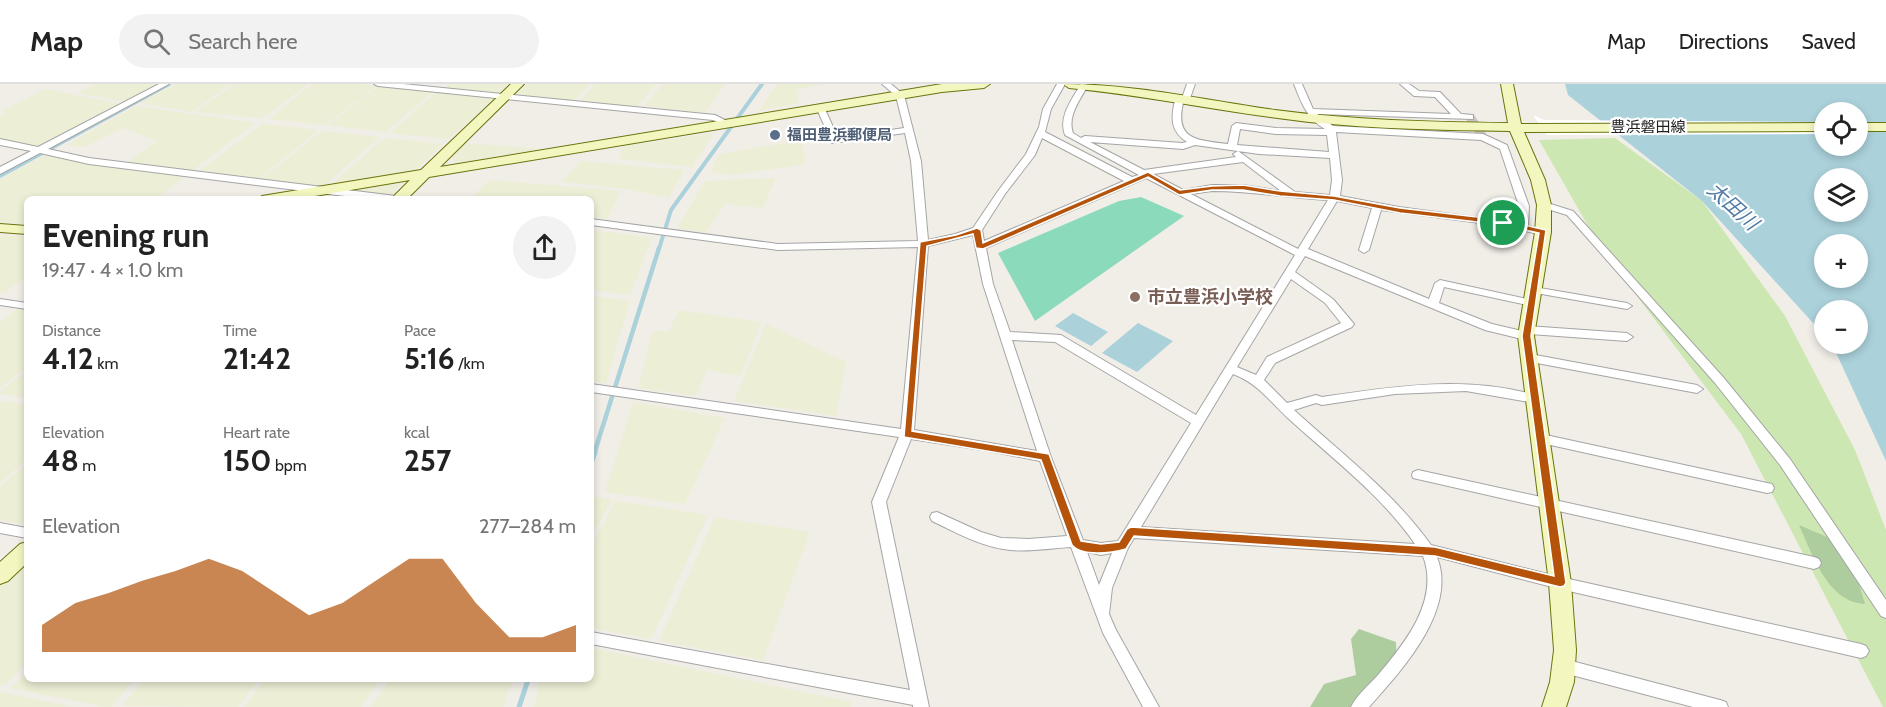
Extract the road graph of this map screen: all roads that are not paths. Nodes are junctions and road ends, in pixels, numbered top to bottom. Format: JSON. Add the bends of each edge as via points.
{"nodes":[{"id":1,"x":165,"y":84,"type":"edge"},
{"id":2,"x":378,"y":84,"type":"edge"},
{"id":3,"x":518,"y":84,"type":"edge"},
{"id":4,"x":886,"y":84,"type":"edge"},
{"id":5,"x":984,"y":84,"type":"edge"},
{"id":6,"x":1061,"y":84,"type":"edge"},
{"id":7,"x":1069,"y":84,"type":"edge"},
{"id":8,"x":1191,"y":84,"type":"edge"},
{"id":9,"x":1298,"y":84,"type":"edge"},
{"id":10,"x":1404,"y":84,"type":"edge"},
{"id":11,"x":1508,"y":84,"type":"edge"},
{"id":12,"x":1084,"y":85,"type":"edge"},
{"id":13,"x":1099,"y":85,"type":"edge"},
{"id":14,"x":900,"y":95,"type":"junction"},
{"id":15,"x":504,"y":98,"type":"junction"},
{"id":16,"x":1182,"y":100,"type":"junction"},
{"id":17,"x":821,"y":109,"type":"junction"},
{"id":18,"x":1313,"y":115,"type":"junction"},
{"id":19,"x":1459,"y":117,"type":"junction"},
{"id":20,"x":1470,"y":117,"type":"dead end"},
{"id":21,"x":729,"y":124,"type":"junction"},
{"id":22,"x":1515,"y":127,"type":"junction"},
{"id":23,"x":1814,"y":127,"type":"edge"},
{"id":24,"x":1868,"y":127,"type":"edge"},
{"id":25,"x":1886,"y":128,"type":"edge"},
{"id":26,"x":909,"y":130,"type":"junction"},
{"id":27,"x":1331,"y":131,"type":"junction"},
{"id":28,"x":1040,"y":133,"type":"junction"},
{"id":29,"x":1077,"y":138,"type":"junction"},
{"id":30,"x":0,"y":142,"type":"edge"},
{"id":31,"x":1194,"y":142,"type":"junction"},
{"id":32,"x":1231,"y":147,"type":"junction"},
{"id":33,"x":38,"y":151,"type":"junction"},
{"id":34,"x":1334,"y":155,"type":"junction"},
{"id":35,"x":1243,"y":159,"type":"junction"},
{"id":36,"x":0,"y":171,"type":"edge"},
{"id":37,"x":424,"y":173,"type":"junction"},
{"id":38,"x":1147,"y":173,"type":"junction"},
{"id":39,"x":1132,"y":182,"type":"junction"},
{"id":40,"x":323,"y":190,"type":"junction"},
{"id":41,"x":1179,"y":193,"type":"junction"},
{"id":42,"x":1292,"y":195,"type":"junction"},
{"id":43,"x":286,"y":196,"type":"edge"},
{"id":44,"x":373,"y":196,"type":"edge"},
{"id":45,"x":401,"y":196,"type":"edge"},
{"id":46,"x":1334,"y":198,"type":"junction"},
{"id":47,"x":1377,"y":206,"type":"junction"},
{"id":48,"x":1544,"y":206,"type":"junction"},
{"id":49,"x":594,"y":222,"type":"edge"},
{"id":50,"x":1523,"y":227,"type":"junction"},
{"id":51,"x":0,"y":228,"type":"edge"},
{"id":52,"x":24,"y":230,"type":"edge"},
{"id":53,"x":977,"y":230,"type":"junction"},
{"id":54,"x":1543,"y":232,"type":"junction"},
{"id":55,"x":922,"y":244,"type":"junction"},
{"id":56,"x":980,"y":248,"type":"junction"},
{"id":57,"x":1364,"y":250,"type":"dead end"},
{"id":58,"x":1302,"y":253,"type":"junction"},
{"id":59,"x":1289,"y":273,"type":"junction"},
{"id":60,"x":1533,"y":297,"type":"junction"},
{"id":61,"x":0,"y":302,"type":"edge"},
{"id":62,"x":1433,"y":304,"type":"junction"},
{"id":63,"x":24,"y":306,"type":"edge"},
{"id":64,"x":1627,"y":306,"type":"dead end"},
{"id":65,"x":1527,"y":333,"type":"junction"},
{"id":66,"x":1005,"y":336,"type":"junction"},
{"id":67,"x":1627,"y":337,"type":"dead end"},
{"id":68,"x":1530,"y":358,"type":"junction"},
{"id":69,"x":1230,"y":369,"type":"junction"},
{"id":70,"x":1258,"y":381,"type":"junction"},
{"id":71,"x":594,"y":388,"type":"edge"},
{"id":72,"x":1697,"y":389,"type":"dead end"},
{"id":73,"x":1535,"y":399,"type":"junction"},
{"id":74,"x":1284,"y":408,"type":"junction"},
{"id":75,"x":1198,"y":422,"type":"junction"},
{"id":76,"x":907,"y":434,"type":"junction"},
{"id":77,"x":1541,"y":439,"type":"junction"},
{"id":78,"x":1046,"y":457,"type":"junction"},
{"id":79,"x":1418,"y":475,"type":"dead end"},
{"id":80,"x":1767,"y":488,"type":"dead end"},
{"id":81,"x":1549,"y":503,"type":"junction"},
{"id":82,"x":937,"y":518,"type":"dead end"},
{"id":83,"x":0,"y":528,"type":"edge"},
{"id":84,"x":24,"y":532,"type":"edge"},
{"id":85,"x":1131,"y":532,"type":"junction"},
{"id":86,"x":1076,"y":543,"type":"junction"},
{"id":87,"x":1122,"y":546,"type":"junction"},
{"id":88,"x":1427,"y":550,"type":"junction"},
{"id":89,"x":24,"y":553,"type":"edge"},
{"id":90,"x":1814,"y":563,"type":"dead end"},
{"id":91,"x":0,"y":576,"type":"edge"},
{"id":92,"x":1560,"y":583,"type":"junction"},
{"id":93,"x":1886,"y":612,"type":"edge"},
{"id":94,"x":1103,"y":616,"type":"junction"},
{"id":95,"x":594,"y":639,"type":"edge"},
{"id":96,"x":1861,"y":651,"type":"dead end"},
{"id":97,"x":1563,"y":674,"type":"junction"},
{"id":98,"x":920,"y":703,"type":"edge"},
{"id":99,"x":1151,"y":707,"type":"edge"},
{"id":100,"x":1359,"y":707,"type":"edge"},
{"id":101,"x":1554,"y":707,"type":"edge"},
{"id":102,"x":1570,"y":707,"type":"edge"},
{"id":103,"x":1720,"y":707,"type":"edge"}],
"edges":[{"from":1,"to":33,"type":"street"},
{"from":2,"to":15,"type":"street"},
{"from":3,"to":15,"type":"street"},
{"from":4,"to":14,"type":"street"},
{"from":5,"to":14,"type":"street"},
{"from":6,"to":28,"type":"street","via":[[1047,109]]},
{"from":7,"to":12,"type":"street","name":"豊浜磐田線"},
{"from":8,"to":16,"type":"street"},
{"from":9,"to":18,"type":"street"},
{"from":10,"to":19,"type":"street","via":[[1417,94],[1437,94]]},
{"from":11,"to":22,"type":"street"},
{"from":12,"to":13,"type":"street","name":"豊浜磐田線"},
{"from":12,"to":29,"type":"street","via":[[1067,119],[1069,135]]},
{"from":13,"to":16,"type":"street","name":"豊浜磐田線"},
{"from":14,"to":17,"type":"street"},
{"from":14,"to":26,"type":"street"},
{"from":15,"to":21,"type":"street","via":[[715,118]]},
{"from":15,"to":37,"type":"street"},
{"from":16,"to":18,"type":"street","name":"豊浜磐田線"},
{"from":16,"to":31,"type":"street","via":[[1175,116],[1176,126],[1184,138]]},
{"from":17,"to":21,"type":"street"},
{"from":17,"to":26,"type":"street","via":[[836,141]]},
{"from":18,"to":19,"type":"street"},
{"from":18,"to":22,"type":"street","name":"豊浜磐田線","via":[[1402,124]]},
{"from":18,"to":27,"type":"street"},
{"from":19,"to":20,"type":"street"},
{"from":21,"to":37,"type":"street"},
{"from":22,"to":23,"type":"street","name":"豊浜磐田線"},
{"from":22,"to":48,"type":"street","via":[[1538,180]]},
{"from":24,"to":25,"type":"street"},
{"from":26,"to":55,"type":"street","via":[[916,161]]},
{"from":27,"to":32,"type":"street","via":[[1236,126]]},
{"from":27,"to":34,"type":"street"},
{"from":27,"to":50,"type":"street","via":[[1483,137],[1504,147],[1524,206]]},
{"from":28,"to":39,"type":"street"},
{"from":28,"to":53,"type":"street","via":[[1030,155]]},
{"from":29,"to":31,"type":"street","via":[[1182,146]]},
{"from":29,"to":38,"type":"street"},
{"from":30,"to":33,"type":"street"},
{"from":31,"to":32,"type":"street"},
{"from":32,"to":34,"type":"street"},
{"from":32,"to":35,"type":"street"},
{"from":33,"to":36,"type":"street"},
{"from":33,"to":40,"type":"street"},
{"from":34,"to":46,"type":"street"},
{"from":35,"to":38,"type":"street"},
{"from":35,"to":42,"type":"street"},
{"from":37,"to":40,"type":"street"},
{"from":37,"to":45,"type":"street"},
{"from":38,"to":39,"type":"street"},
{"from":38,"to":41,"type":"street"},
{"from":39,"to":56,"type":"street"},
{"from":40,"to":43,"type":"street"},
{"from":40,"to":44,"type":"street"},
{"from":41,"to":42,"type":"street","via":[[1243,188]]},
{"from":41,"to":58,"type":"street"},
{"from":42,"to":46,"type":"street"},
{"from":46,"to":47,"type":"street"},
{"from":46,"to":58,"type":"street"},
{"from":47,"to":50,"type":"street"},
{"from":47,"to":57,"type":"street"},
{"from":48,"to":54,"type":"street"},
{"from":48,"to":93,"type":"street","via":[[1570,213],[1719,380],[1785,462]]},
{"from":49,"to":55,"type":"street","via":[[778,247]]},
{"from":50,"to":54,"type":"street"},
{"from":51,"to":52,"type":"street"},
{"from":53,"to":55,"type":"street"},
{"from":53,"to":56,"type":"street"},
{"from":54,"to":60,"type":"street"},
{"from":55,"to":76,"type":"street"},
{"from":56,"to":66,"type":"street"},
{"from":58,"to":59,"type":"street"},
{"from":58,"to":62,"type":"street"},
{"from":59,"to":69,"type":"street"},
{"from":59,"to":70,"type":"street","via":[[1317,290],[1348,324],[1271,360]]},
{"from":60,"to":62,"type":"street","via":[[1440,283]]},
{"from":60,"to":64,"type":"street"},
{"from":60,"to":65,"type":"street"},
{"from":61,"to":63,"type":"street"},
{"from":62,"to":65,"type":"street","via":[[1489,327]]},
{"from":65,"to":67,"type":"street"},
{"from":65,"to":68,"type":"street"},
{"from":66,"to":75,"type":"street","via":[[1057,338]]},
{"from":66,"to":78,"type":"street"},
{"from":68,"to":72,"type":"street"},
{"from":68,"to":73,"type":"street"},
{"from":69,"to":70,"type":"street"},
{"from":69,"to":75,"type":"street"},
{"from":70,"to":74,"type":"street"},
{"from":71,"to":76,"type":"street"},
{"from":73,"to":74,"type":"street","via":[[1466,387],[1316,399]]},
{"from":73,"to":77,"type":"street"},
{"from":74,"to":88,"type":"street","via":[[1401,514]]},
{"from":75,"to":85,"type":"street"},
{"from":76,"to":78,"type":"street"},
{"from":76,"to":98,"type":"street","via":[[879,502]]},
{"from":77,"to":80,"type":"street"},
{"from":77,"to":81,"type":"street"},
{"from":78,"to":86,"type":"street"},
{"from":79,"to":81,"type":"street"},
{"from":81,"to":90,"type":"street"},
{"from":81,"to":92,"type":"street"},
{"from":82,"to":86,"type":"street","via":[[1002,544]]},
{"from":83,"to":84,"type":"street"},
{"from":85,"to":87,"type":"street"},
{"from":85,"to":88,"type":"street"},
{"from":86,"to":87,"type":"street","via":[[1101,549]]},
{"from":86,"to":94,"type":"street"},
{"from":87,"to":94,"type":"street","via":[[1105,588]]},
{"from":88,"to":92,"type":"street"},
{"from":88,"to":100,"type":"street","via":[[1434,566],[1428,618],[1397,664]]},
{"from":89,"to":91,"type":"street"},
{"from":92,"to":96,"type":"street"},
{"from":92,"to":97,"type":"street"},
{"from":94,"to":99,"type":"street"},
{"from":95,"to":98,"type":"street"},
{"from":97,"to":101,"type":"street"},
{"from":97,"to":102,"type":"street"},
{"from":97,"to":103,"type":"street"}]}
